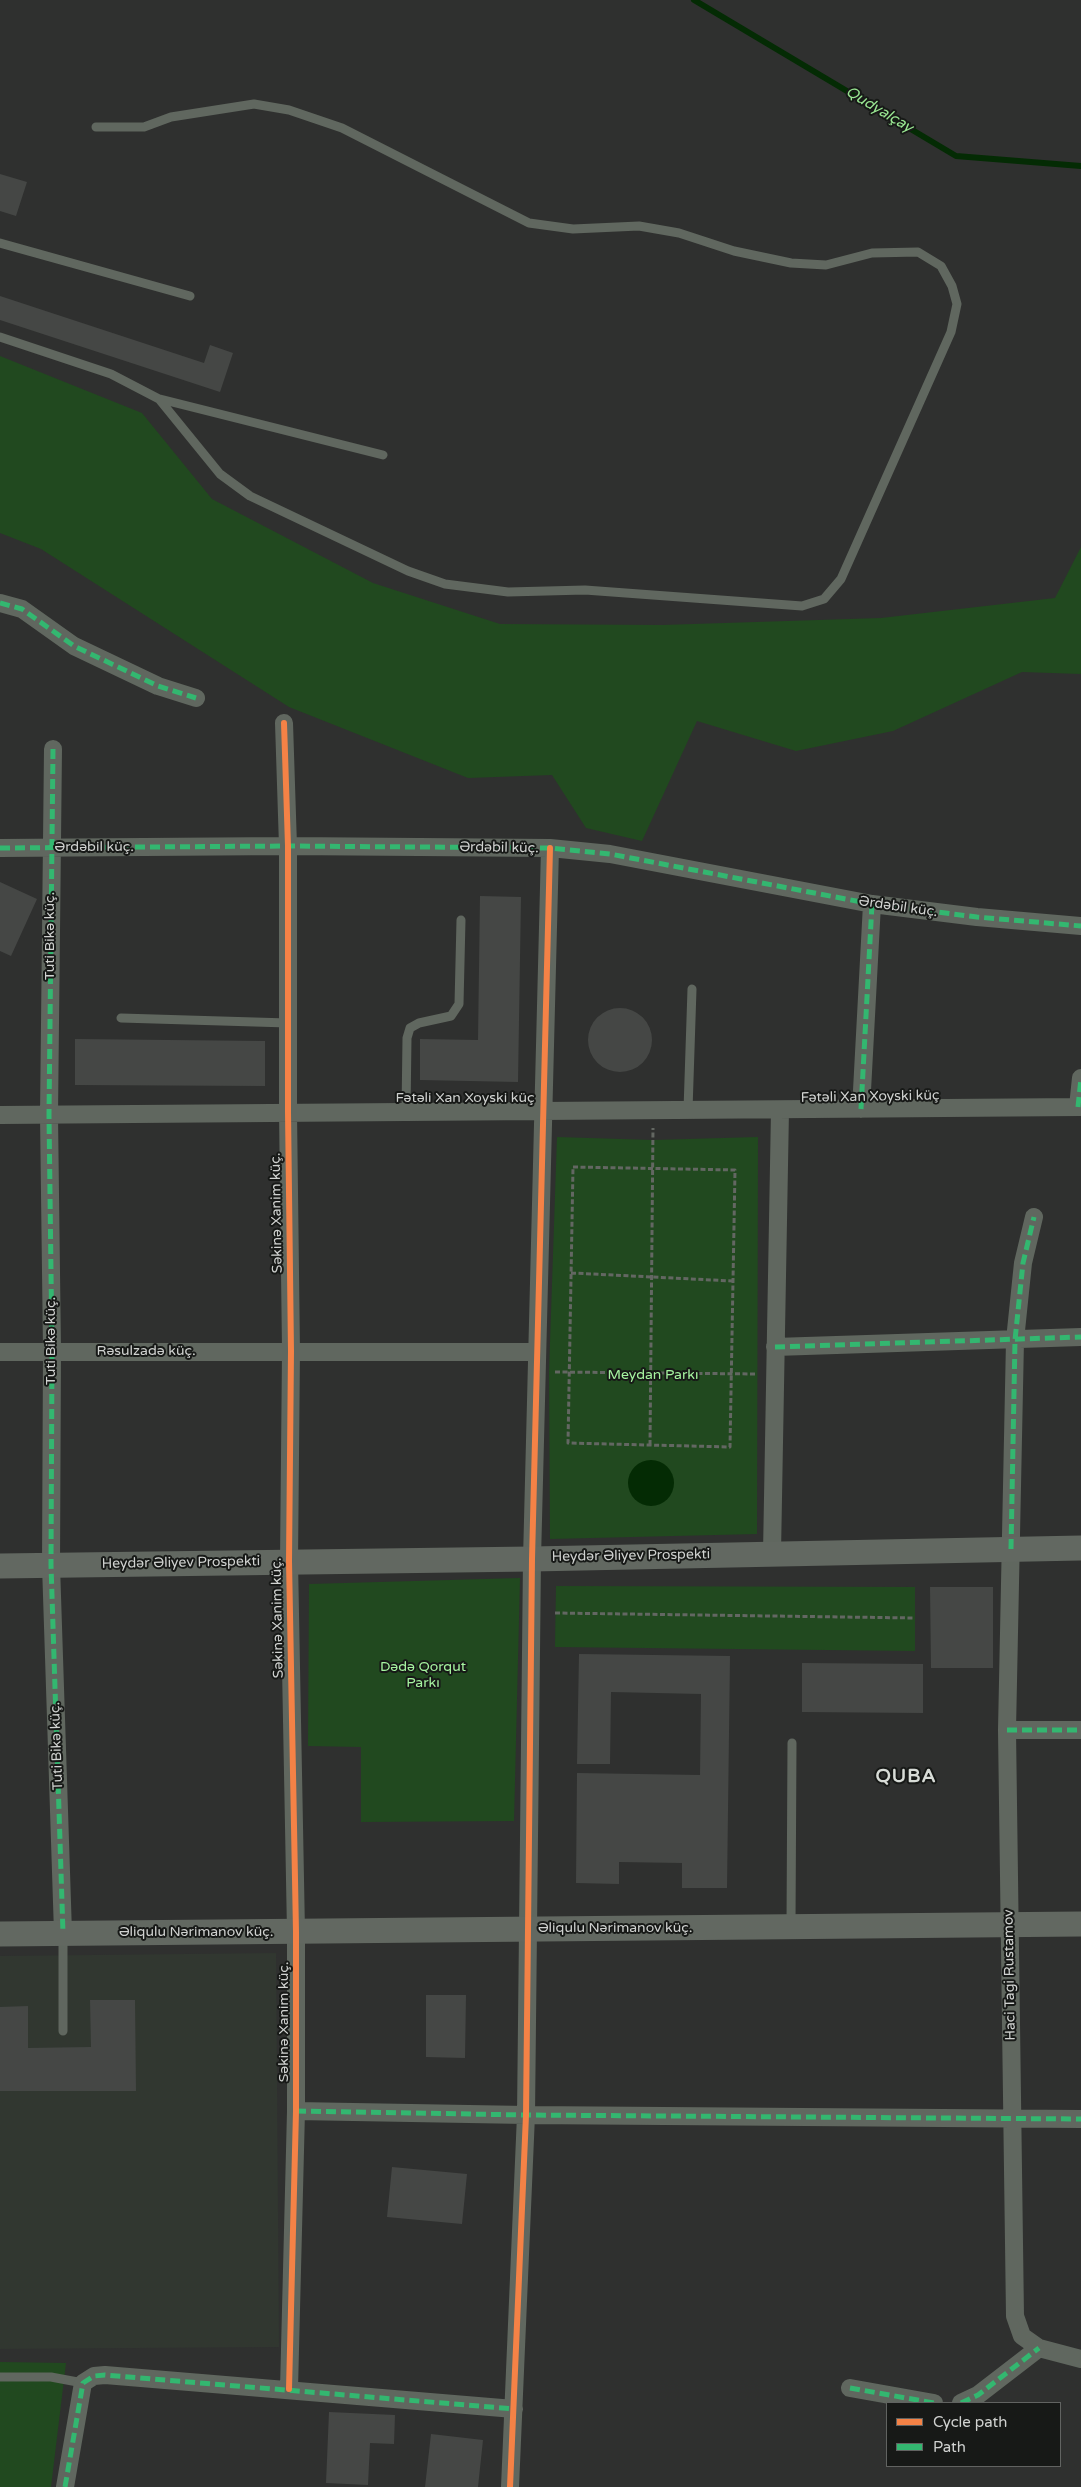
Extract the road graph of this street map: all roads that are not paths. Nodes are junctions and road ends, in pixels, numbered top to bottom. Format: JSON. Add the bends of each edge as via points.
{"nodes":[{"id":1,"x":96,"y":127,"type":"dead end"},
{"id":2,"x":0,"y":243,"type":"edge"},
{"id":3,"x":190,"y":296,"type":"dead end"},
{"id":4,"x":0,"y":337,"type":"edge"},
{"id":5,"x":159,"y":399,"type":"junction"},
{"id":6,"x":383,"y":455,"type":"dead end"},
{"id":7,"x":0,"y":603,"type":"edge"},
{"id":8,"x":196,"y":698,"type":"dead end"},
{"id":9,"x":284,"y":723,"type":"dead end"},
{"id":10,"x":53,"y":749,"type":"dead end"},
{"id":11,"x":288,"y":846,"type":"junction"},
{"id":12,"x":51,"y":847,"type":"junction"},
{"id":13,"x":0,"y":848,"type":"edge"},
{"id":14,"x":550,"y":848,"type":"junction"},
{"id":15,"x":872,"y":904,"type":"junction"},
{"id":16,"x":461,"y":920,"type":"dead end"},
{"id":17,"x":1081,"y":926,"type":"edge"},
{"id":18,"x":692,"y":989,"type":"dead end"},
{"id":19,"x":121,"y":1018,"type":"dead end"},
{"id":20,"x":288,"y":1023,"type":"junction"},
{"id":21,"x":1081,"y":1078,"type":"edge"},
{"id":22,"x":1080,"y":1107,"type":"edge"},
{"id":23,"x":861,"y":1109,"type":"junction"},
{"id":24,"x":543,"y":1110,"type":"junction"},
{"id":25,"x":688,"y":1110,"type":"junction"},
{"id":26,"x":780,"y":1110,"type":"junction"},
{"id":27,"x":406,"y":1111,"type":"junction"},
{"id":28,"x":288,"y":1112,"type":"junction"},
{"id":29,"x":0,"y":1115,"type":"edge"},
{"id":30,"x":49,"y":1115,"type":"junction"},
{"id":31,"x":1034,"y":1217,"type":"dead end"},
{"id":32,"x":1081,"y":1337,"type":"edge"},
{"id":33,"x":1015,"y":1340,"type":"junction"},
{"id":34,"x":775,"y":1347,"type":"junction"},
{"id":35,"x":52,"y":1350,"type":"junction"},
{"id":36,"x":0,"y":1352,"type":"edge"},
{"id":37,"x":291,"y":1352,"type":"junction"},
{"id":38,"x":537,"y":1352,"type":"junction"},
{"id":39,"x":1081,"y":1548,"type":"edge"},
{"id":40,"x":1011,"y":1549,"type":"junction"},
{"id":41,"x":772,"y":1553,"type":"junction"},
{"id":42,"x":532,"y":1559,"type":"junction"},
{"id":43,"x":289,"y":1561,"type":"junction"},
{"id":44,"x":51,"y":1565,"type":"junction"},
{"id":45,"x":0,"y":1566,"type":"edge"},
{"id":46,"x":1007,"y":1730,"type":"junction"},
{"id":47,"x":1081,"y":1730,"type":"edge"},
{"id":48,"x":792,"y":1743,"type":"dead end"},
{"id":49,"x":1009,"y":1924,"type":"junction"},
{"id":50,"x":1081,"y":1924,"type":"edge"},
{"id":51,"x":791,"y":1927,"type":"junction"},
{"id":52,"x":528,"y":1929,"type":"junction"},
{"id":53,"x":63,"y":1932,"type":"junction"},
{"id":54,"x":296,"y":1932,"type":"junction"},
{"id":55,"x":0,"y":1934,"type":"edge"},
{"id":56,"x":63,"y":2031,"type":"dead end"},
{"id":57,"x":296,"y":2111,"type":"junction"},
{"id":58,"x":526,"y":2115,"type":"junction"},
{"id":59,"x":1013,"y":2119,"type":"junction"},
{"id":60,"x":1081,"y":2119,"type":"edge"},
{"id":61,"x":1039,"y":2348,"type":"junction"},
{"id":62,"x":1081,"y":2359,"type":"edge"},
{"id":63,"x":0,"y":2377,"type":"edge"},
{"id":64,"x":83,"y":2383,"type":"junction"},
{"id":65,"x":850,"y":2388,"type":"dead end"},
{"id":66,"x":289,"y":2389,"type":"junction"},
{"id":67,"x":928,"y":2402,"type":"edge"},
{"id":68,"x":963,"y":2402,"type":"edge"},
{"id":69,"x":514,"y":2409,"type":"junction"},
{"id":70,"x":64,"y":2487,"type":"edge"},
{"id":71,"x":510,"y":2487,"type":"edge"}],
"edges":[{"from":1,"to":5,"type":"lane","via":[[144,127],[171,117],[254,104],[290,110],[342,128],[530,222],[573,229],[639,226],[791,263],[826,265],[872,253],[918,252],[941,266],[957,304],[951,332],[841,579],[824,599],[802,606],[585,590],[508,592],[445,584],[408,571],[250,496],[220,474]]},
{"from":2,"to":3,"type":"lane"},
{"from":4,"to":5,"type":"lane","via":[[111,374]]},
{"from":5,"to":6,"type":"lane"},
{"from":7,"to":8,"type":"street","via":[[22,609],[90,654],[158,686]]},
{"from":9,"to":11,"type":"street","name":"Səkinə Xanim küç."},
{"from":10,"to":12,"type":"street","name":"Tuti Bikə küç."},
{"from":11,"to":12,"type":"street","name":"Ərdəbil küç."},
{"from":11,"to":14,"type":"street","name":"Ərdəbil küç."},
{"from":11,"to":20,"type":"street","name":"Səkinə Xanim küç."},
{"from":12,"to":13,"type":"street","name":"Ərdəbil küç."},
{"from":12,"to":30,"type":"street","name":"Tuti Bikə küç."},
{"from":14,"to":15,"type":"street","name":"Ərdəbil küç.","via":[[610,854]]},
{"from":14,"to":24,"type":"street"},
{"from":15,"to":17,"type":"street","name":"Ərdəbil küç."},
{"from":15,"to":23,"type":"street"},
{"from":16,"to":27,"type":"lane","via":[[459,1004],[451,1016],[410,1028],[407,1038]]},
{"from":18,"to":25,"type":"lane"},
{"from":19,"to":20,"type":"lane"},
{"from":20,"to":28,"type":"street","name":"Səkinə Xanim küç."},
{"from":21,"to":22,"type":"street"},
{"from":22,"to":23,"type":"street","name":"Fətəli Xan Xoyski küç"},
{"from":23,"to":26,"type":"street","name":"Fətəli Xan Xoyski küç"},
{"from":24,"to":25,"type":"street","name":"Fətəli Xan Xoyski küç"},
{"from":24,"to":27,"type":"street","name":"Fətəli Xan Xoyski küç"},
{"from":24,"to":38,"type":"street"},
{"from":25,"to":26,"type":"street","name":"Fətəli Xan Xoyski küç"},
{"from":26,"to":34,"type":"street"},
{"from":27,"to":28,"type":"street","name":"Fətəli Xan Xoyski küç"},
{"from":28,"to":30,"type":"street","name":"Fətəli Xan Xoyski küç"},
{"from":28,"to":37,"type":"street","name":"Səkinə Xanim küç."},
{"from":29,"to":30,"type":"street","name":"Fətəli Xan Xoyski küç"},
{"from":30,"to":35,"type":"street","name":"Tuti Bikə küç."},
{"from":31,"to":33,"type":"street","name":"Haci Tagi Rustamov","via":[[1022,1263]]},
{"from":32,"to":33,"type":"street"},
{"from":33,"to":34,"type":"street"},
{"from":33,"to":40,"type":"street","name":"Haci Tagi Rustamov"},
{"from":34,"to":41,"type":"street"},
{"from":35,"to":36,"type":"street","name":"Rəsulzadə küç."},
{"from":35,"to":37,"type":"street","name":"Rəsulzadə küç."},
{"from":35,"to":44,"type":"street","name":"Tuti Bikə küç."},
{"from":37,"to":38,"type":"street","name":"Rəsulzadə küç."},
{"from":37,"to":43,"type":"street","name":"Səkinə Xanim küç."},
{"from":38,"to":42,"type":"street"},
{"from":39,"to":40,"type":"street","name":"Heydər Əliyev Prospekti"},
{"from":40,"to":41,"type":"street","name":"Heydər Əliyev Prospekti"},
{"from":40,"to":46,"type":"street","name":"Haci Tagi Rustamov"},
{"from":41,"to":42,"type":"street","name":"Heydər Əliyev Prospekti"},
{"from":42,"to":43,"type":"street","name":"Heydər Əliyev Prospekti"},
{"from":42,"to":52,"type":"street"},
{"from":43,"to":44,"type":"street","name":"Heydər Əliyev Prospekti"},
{"from":43,"to":54,"type":"street","name":"Səkinə Xanim küç."},
{"from":44,"to":45,"type":"street","name":"Heydər Əliyev Prospekti"},
{"from":44,"to":53,"type":"street","name":"Tuti Bikə küç."},
{"from":46,"to":47,"type":"street"},
{"from":46,"to":49,"type":"street","name":"Haci Tagi Rustamov"},
{"from":48,"to":51,"type":"lane"},
{"from":49,"to":50,"type":"street","name":"Əliqulu Nərimanov küç."},
{"from":49,"to":51,"type":"street","name":"Əliqulu Nərimanov küç."},
{"from":49,"to":59,"type":"street","name":"Haci Tagi Rustamov"},
{"from":51,"to":52,"type":"street","name":"Əliqulu Nərimanov küç."},
{"from":52,"to":54,"type":"street","name":"Əliqulu Nərimanov küç."},
{"from":52,"to":58,"type":"street"},
{"from":53,"to":54,"type":"street","name":"Əliqulu Nərimanov küç."},
{"from":53,"to":55,"type":"street","name":"Əliqulu Nərimanov küç."},
{"from":53,"to":56,"type":"lane"},
{"from":54,"to":57,"type":"street","name":"Səkinə Xanim küç."},
{"from":57,"to":58,"type":"street"},
{"from":57,"to":66,"type":"street","name":"Səkinə Xanim küç."},
{"from":58,"to":59,"type":"street"},
{"from":58,"to":69,"type":"street"},
{"from":59,"to":60,"type":"street"},
{"from":59,"to":61,"type":"street","name":"Haci Tagi Rustamov","via":[[1015,2316],[1022,2336]]},
{"from":61,"to":62,"type":"street","name":"Haci Tagi Rustamov"},
{"from":61,"to":68,"type":"street","via":[[978,2395]]},
{"from":63,"to":64,"type":"lane","via":[[52,2377]]},
{"from":64,"to":66,"type":"street","via":[[94,2376],[105,2375]]},
{"from":64,"to":70,"type":"street"},
{"from":65,"to":67,"type":"street"},
{"from":66,"to":69,"type":"street"},
{"from":69,"to":71,"type":"street"}]}
